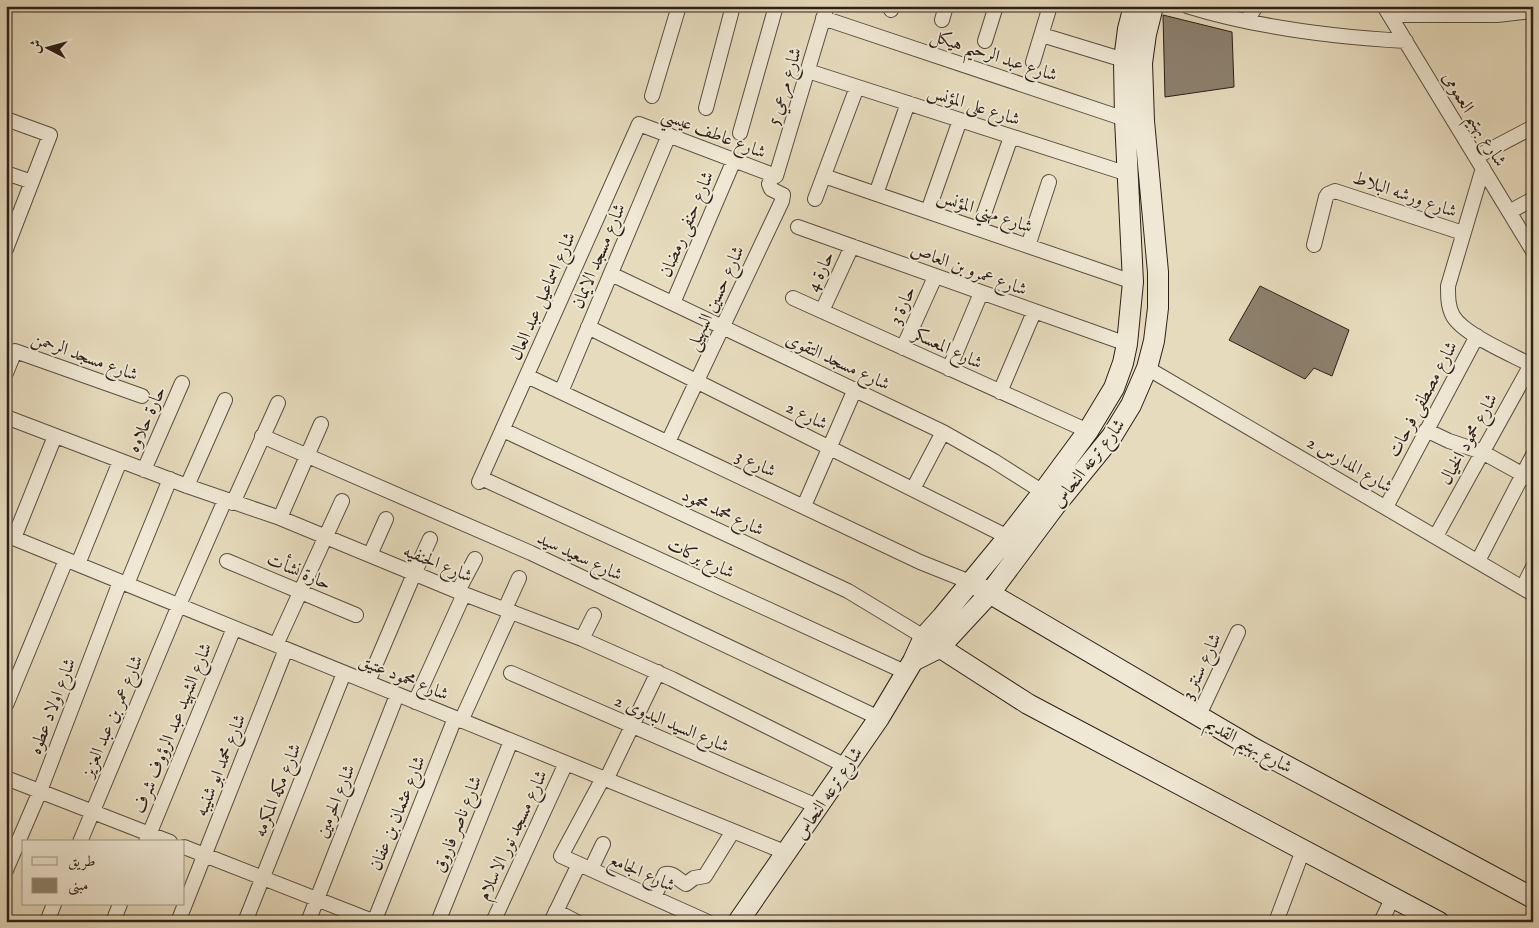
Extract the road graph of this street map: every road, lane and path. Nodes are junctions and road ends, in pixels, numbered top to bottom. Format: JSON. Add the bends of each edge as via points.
{"nodes":[{"id":1,"x":679,"y":6,"type":"edge"},
{"id":2,"x":733,"y":6,"type":"edge"},
{"id":3,"x":776,"y":6,"type":"edge"},
{"id":4,"x":996,"y":6,"type":"edge"},
{"id":5,"x":1050,"y":6,"type":"edge"},
{"id":6,"x":1134,"y":6,"type":"edge"},
{"id":7,"x":1153,"y":6,"type":"edge"},
{"id":8,"x":1187,"y":6,"type":"edge"},
{"id":9,"x":1256,"y":6,"type":"edge"},
{"id":10,"x":1533,"y":10,"type":"edge"},
{"id":11,"x":1391,"y":11,"type":"edge"},
{"id":12,"x":825,"y":12,"type":"edge"},
{"id":13,"x":1247,"y":21,"type":"junction"},
{"id":14,"x":1042,"y":35,"type":"junction"},
{"id":15,"x":985,"y":41,"type":"dead end"},
{"id":16,"x":1406,"y":41,"type":"junction"},
{"id":17,"x":1124,"y":60,"type":"junction"},
{"id":18,"x":1033,"y":62,"type":"dead end"},
{"id":19,"x":808,"y":71,"type":"junction"},
{"id":20,"x":858,"y":87,"type":"junction"},
{"id":21,"x":652,"y":96,"type":"dead end"},
{"id":22,"x":908,"y":103,"type":"junction"},
{"id":23,"x":706,"y":108,"type":"dead end"},
{"id":24,"x":1125,"y":119,"type":"junction"},
{"id":25,"x":6,"y":120,"type":"edge"},
{"id":26,"x":960,"y":120,"type":"junction"},
{"id":27,"x":639,"y":124,"type":"joint"},
{"id":28,"x":1533,"y":127,"type":"edge"},
{"id":29,"x":740,"y":132,"type":"dead end"},
{"id":30,"x":669,"y":136,"type":"junction"},
{"id":31,"x":1011,"y":137,"type":"junction"},
{"id":32,"x":734,"y":160,"type":"junction"},
{"id":33,"x":1479,"y":163,"type":"junction"},
{"id":34,"x":6,"y":173,"type":"edge"},
{"id":35,"x":1128,"y":174,"type":"junction"},
{"id":36,"x":774,"y":175,"type":"junction"},
{"id":37,"x":824,"y":176,"type":"junction"},
{"id":38,"x":32,"y":182,"type":"junction"},
{"id":39,"x":1049,"y":182,"type":"dead end"},
{"id":40,"x":876,"y":194,"type":"junction"},
{"id":41,"x":815,"y":199,"type":"dead end"},
{"id":42,"x":1533,"y":199,"type":"edge"},
{"id":43,"x":928,"y":211,"type":"junction"},
{"id":44,"x":1510,"y":212,"type":"junction"},
{"id":45,"x":798,"y":228,"type":"dead end"},
{"id":46,"x":979,"y":228,"type":"junction"},
{"id":47,"x":1463,"y":233,"type":"junction"},
{"id":48,"x":9,"y":234,"type":"edge"},
{"id":49,"x":1314,"y":245,"type":"dead end"},
{"id":50,"x":852,"y":246,"type":"junction"},
{"id":51,"x":1028,"y":246,"type":"junction"},
{"id":52,"x":6,"y":249,"type":"edge"},
{"id":53,"x":1533,"y":251,"type":"edge"},
{"id":54,"x":611,"y":274,"type":"junction"},
{"id":55,"x":935,"y":277,"type":"junction"},
{"id":56,"x":1133,"y":282,"type":"junction"},
{"id":57,"x":982,"y":293,"type":"junction"},
{"id":58,"x":793,"y":298,"type":"dead end"},
{"id":59,"x":672,"y":303,"type":"junction"},
{"id":60,"x":1131,"y":306,"type":"junction"},
{"id":61,"x":1158,"y":308,"type":"junction"},
{"id":62,"x":822,"y":311,"type":"junction"},
{"id":63,"x":1034,"y":312,"type":"junction"},
{"id":64,"x":588,"y":327,"type":"junction"},
{"id":65,"x":722,"y":327,"type":"junction"},
{"id":66,"x":1477,"y":336,"type":"junction"},
{"id":67,"x":1127,"y":344,"type":"junction"},
{"id":68,"x":903,"y":348,"type":"junction"},
{"id":69,"x":11,"y":356,"type":"edge"},
{"id":70,"x":1532,"y":364,"type":"edge"},
{"id":71,"x":1147,"y":368,"type":"junction"},
{"id":72,"x":949,"y":369,"type":"junction"},
{"id":73,"x":6,"y":373,"type":"edge"},
{"id":74,"x":527,"y":376,"type":"junction"},
{"id":75,"x":696,"y":381,"type":"junction"},
{"id":76,"x":182,"y":383,"type":"dead end"},
{"id":77,"x":855,"y":389,"type":"junction"},
{"id":78,"x":561,"y":392,"type":"junction"},
{"id":79,"x":1000,"y":392,"type":"junction"},
{"id":80,"x":142,"y":396,"type":"dead end"},
{"id":81,"x":225,"y":400,"type":"dead end"},
{"id":82,"x":278,"y":403,"type":"dead end"},
{"id":83,"x":6,"y":417,"type":"edge"},
{"id":84,"x":321,"y":424,"type":"dead end"},
{"id":85,"x":503,"y":430,"type":"junction"},
{"id":86,"x":1426,"y":430,"type":"junction"},
{"id":87,"x":943,"y":432,"type":"junction"},
{"id":88,"x":1088,"y":432,"type":"junction"},
{"id":89,"x":55,"y":436,"type":"junction"},
{"id":90,"x":262,"y":436,"type":"junction"},
{"id":91,"x":668,"y":442,"type":"junction"},
{"id":92,"x":830,"y":448,"type":"junction"},
{"id":93,"x":1482,"y":452,"type":"junction"},
{"id":94,"x":306,"y":455,"type":"junction"},
{"id":95,"x":1533,"y":455,"type":"edge"},
{"id":96,"x":120,"y":461,"type":"junction"},
{"id":97,"x":144,"y":470,"type":"junction"},
{"id":98,"x":1528,"y":478,"type":"edge"},
{"id":99,"x":170,"y":479,"type":"junction"},
{"id":100,"x":480,"y":480,"type":"joint"},
{"id":101,"x":187,"y":486,"type":"junction"},
{"id":102,"x":913,"y":489,"type":"junction"},
{"id":103,"x":1043,"y":492,"type":"junction"},
{"id":104,"x":342,"y":501,"type":"dead end"},
{"id":105,"x":229,"y":502,"type":"junction"},
{"id":106,"x":804,"y":506,"type":"junction"},
{"id":107,"x":1386,"y":507,"type":"junction"},
{"id":108,"x":280,"y":518,"type":"junction"},
{"id":109,"x":386,"y":519,"type":"dead end"},
{"id":110,"x":325,"y":536,"type":"junction"},
{"id":111,"x":1436,"y":536,"type":"junction"},
{"id":112,"x":10,"y":537,"type":"edge"},
{"id":113,"x":1008,"y":537,"type":"junction"},
{"id":114,"x":430,"y":539,"type":"dead end"},
{"id":115,"x":370,"y":555,"type":"junction"},
{"id":116,"x":474,"y":559,"type":"dead end"},
{"id":117,"x":227,"y":561,"type":"dead end"},
{"id":118,"x":1478,"y":561,"type":"junction"},
{"id":119,"x":72,"y":562,"type":"junction"},
{"id":120,"x":1533,"y":566,"type":"edge"},
{"id":121,"x":414,"y":574,"type":"junction"},
{"id":122,"x":519,"y":578,"type":"dead end"},
{"id":123,"x":970,"y":582,"type":"junction"},
{"id":124,"x":124,"y":583,"type":"junction"},
{"id":125,"x":1528,"y":591,"type":"edge"},
{"id":126,"x":300,"y":592,"type":"junction"},
{"id":127,"x":461,"y":593,"type":"junction"},
{"id":128,"x":990,"y":593,"type":"junction"},
{"id":129,"x":179,"y":606,"type":"junction"},
{"id":130,"x":508,"y":610,"type":"junction"},
{"id":131,"x":356,"y":614,"type":"dead end"},
{"id":132,"x":594,"y":616,"type":"dead end"},
{"id":133,"x":234,"y":628,"type":"junction"},
{"id":134,"x":1238,"y":632,"type":"dead end"},
{"id":135,"x":582,"y":639,"type":"junction"},
{"id":136,"x":932,"y":642,"type":"junction"},
{"id":137,"x":281,"y":647,"type":"junction"},
{"id":138,"x":909,"y":666,"type":"junction"},
{"id":139,"x":658,"y":672,"type":"junction"},
{"id":140,"x":344,"y":673,"type":"junction"},
{"id":141,"x":511,"y":674,"type":"dead end"},
{"id":142,"x":368,"y":682,"type":"junction"},
{"id":143,"x":397,"y":695,"type":"junction"},
{"id":144,"x":415,"y":702,"type":"junction"},
{"id":145,"x":6,"y":705,"type":"edge"},
{"id":146,"x":1198,"y":716,"type":"junction"},
{"id":147,"x":879,"y":718,"type":"junction"},
{"id":148,"x":458,"y":719,"type":"junction"},
{"id":149,"x":632,"y":726,"type":"junction"},
{"id":150,"x":511,"y":741,"type":"junction"},
{"id":151,"x":566,"y":763,"type":"junction"},
{"id":152,"x":846,"y":766,"type":"junction"},
{"id":153,"x":6,"y":778,"type":"edge"},
{"id":154,"x":605,"y":779,"type":"junction"},
{"id":155,"x":40,"y":791,"type":"junction"},
{"id":156,"x":819,"y":807,"type":"junction"},
{"id":157,"x":93,"y":812,"type":"junction"},
{"id":158,"x":733,"y":831,"type":"junction"},
{"id":159,"x":147,"y":838,"type":"edge"},
{"id":160,"x":81,"y":840,"type":"edge"},
{"id":161,"x":604,"y":844,"type":"dead end"},
{"id":162,"x":185,"y":847,"type":"edge"},
{"id":163,"x":1303,"y":850,"type":"junction"},
{"id":164,"x":787,"y":853,"type":"junction"},
{"id":165,"x":205,"y":855,"type":"junction"},
{"id":166,"x":585,"y":867,"type":"junction"},
{"id":167,"x":6,"y":870,"type":"edge"},
{"id":168,"x":262,"y":878,"type":"junction"},
{"id":169,"x":654,"y":897,"type":"junction"},
{"id":170,"x":1393,"y":897,"type":"junction"},
{"id":171,"x":1533,"y":898,"type":"edge"},
{"id":172,"x":317,"y":899,"type":"junction"},
{"id":173,"x":185,"y":905,"type":"edge"},
{"id":174,"x":53,"y":906,"type":"edge"},
{"id":175,"x":119,"y":906,"type":"edge"},
{"id":176,"x":184,"y":906,"type":"edge"},
{"id":177,"x":554,"y":916,"type":"edge"},
{"id":178,"x":47,"y":922,"type":"edge"},
{"id":179,"x":113,"y":922,"type":"edge"},
{"id":180,"x":178,"y":922,"type":"edge"},
{"id":181,"x":245,"y":922,"type":"edge"},
{"id":182,"x":308,"y":922,"type":"edge"},
{"id":183,"x":374,"y":922,"type":"edge"},
{"id":184,"x":438,"y":922,"type":"edge"},
{"id":185,"x":493,"y":922,"type":"edge"},
{"id":186,"x":577,"y":922,"type":"edge"},
{"id":187,"x":708,"y":922,"type":"edge"},
{"id":188,"x":738,"y":922,"type":"edge"},
{"id":189,"x":1276,"y":922,"type":"edge"},
{"id":190,"x":1382,"y":922,"type":"edge"},
{"id":191,"x":1439,"y":922,"type":"edge"}],
"edges":[{"from":1,"to":21,"type":"street"},
{"from":2,"to":23,"type":"street"},
{"from":3,"to":29,"type":"street"},
{"from":4,"to":15,"type":"street"},
{"from":5,"to":14,"type":"street"},
{"from":6,"to":17,"type":"main road","name":"شارع ترعه النحاس"},
{"from":7,"to":61,"type":"main road","name":"شارع ترعه النحاس","via":[[1142,63]]},
{"from":8,"to":13,"type":"street"},
{"from":9,"to":13,"type":"street"},
{"from":10,"to":11,"type":"street","via":[[1497,15]]},
{"from":11,"to":16,"type":"street","name":"شارع بهتيم العمومى"},
{"from":12,"to":19,"type":"street","name":"شارع مرعي 5"},
{"from":12,"to":24,"type":"street","name":"شارع عبد الرحيم هيكل"},
{"from":13,"to":16,"type":"street","via":[[1307,32]]},
{"from":14,"to":17,"type":"street"},
{"from":14,"to":18,"type":"street"},
{"from":16,"to":33,"type":"street","name":"شارع بهتيم العمومى"},
{"from":17,"to":24,"type":"main road","name":"شارع ترعه النحاس"},
{"from":19,"to":20,"type":"street","name":"شارع على المؤنس"},
{"from":19,"to":36,"type":"street","name":"شارع مرعي 5"},
{"from":20,"to":22,"type":"street","name":"شارع على المؤنس"},
{"from":20,"to":37,"type":"street"},
{"from":22,"to":26,"type":"street","name":"شارع على المؤنس"},
{"from":22,"to":40,"type":"street"},
{"from":24,"to":35,"type":"main road","name":"شارع ترعه النحاس"},
{"from":25,"to":38,"type":"street","via":[[50,135]]},
{"from":26,"to":31,"type":"street","name":"شارع على المؤنس"},
{"from":26,"to":43,"type":"street"},
{"from":27,"to":30,"type":"street","name":"شارع عاطف عيسي"},
{"from":27,"to":74,"type":"street","name":"شارع اسماعيل عبد العال"},
{"from":28,"to":33,"type":"street"},
{"from":30,"to":32,"type":"street","name":"شارع عاطف عيسي"},
{"from":30,"to":54,"type":"street","name":"شارع مسجد الايمان"},
{"from":31,"to":35,"type":"street","name":"شارع على المؤنس"},
{"from":31,"to":46,"type":"street"},
{"from":32,"to":36,"type":"street","name":"شارع عاطف عيسي"},
{"from":32,"to":59,"type":"street","name":"شارع حنفى رمضان"},
{"from":33,"to":44,"type":"street","name":"شارع بهتيم العمومى"},
{"from":33,"to":47,"type":"street"},
{"from":34,"to":38,"type":"street"},
{"from":35,"to":56,"type":"main road","name":"شارع ترعه النحاس"},
{"from":36,"to":65,"type":"street","name":"شارع حسين السهيلى","via":[[770,188],[783,197]]},
{"from":37,"to":40,"type":"street","name":"شارع مهني المؤنس"},
{"from":37,"to":41,"type":"street"},
{"from":38,"to":48,"type":"street"},
{"from":39,"to":51,"type":"street"},
{"from":40,"to":43,"type":"street","name":"شارع مهني المؤنس"},
{"from":42,"to":44,"type":"street"},
{"from":43,"to":46,"type":"street","name":"شارع مهني المؤنس"},
{"from":44,"to":53,"type":"street","name":"شارع بهتيم العمومى"},
{"from":45,"to":50,"type":"street","name":"شارع عمرو بن العاص"},
{"from":46,"to":51,"type":"street","name":"شارع مهني المؤنس"},
{"from":47,"to":49,"type":"street","name":"شارع ورشه البلاط","via":[[1335,191],[1326,198]]},
{"from":47,"to":66,"type":"street","via":[[1448,286],[1448,302],[1453,316],[1463,328]]},
{"from":48,"to":52,"type":"street"},
{"from":50,"to":55,"type":"street","name":"شارع عمرو بن العاص"},
{"from":50,"to":62,"type":"street","name":"حارة 4"},
{"from":51,"to":56,"type":"street","name":"شارع مهني المؤنس"},
{"from":54,"to":59,"type":"street","name":"شارع مسجد التقوى"},
{"from":54,"to":64,"type":"street","name":"شارع مسجد الايمان"},
{"from":55,"to":57,"type":"street","name":"شارع عمرو بن العاص"},
{"from":55,"to":68,"type":"street","name":"حارة 3"},
{"from":56,"to":60,"type":"main road","name":"شارع ترعه النحاس"},
{"from":57,"to":63,"type":"street","name":"شارع عمرو بن العاص"},
{"from":57,"to":72,"type":"street"},
{"from":58,"to":62,"type":"street","name":"شارع المعسكر"},
{"from":59,"to":65,"type":"street","name":"شارع مسجد التقوى"},
{"from":60,"to":61,"type":"main road"},
{"from":60,"to":67,"type":"main road","name":"شارع ترعه النحاس"},
{"from":61,"to":71,"type":"main road","name":"شارع ترعه النحاس"},
{"from":62,"to":68,"type":"street","name":"شارع المعسكر"},
{"from":63,"to":67,"type":"street","name":"شارع عمرو بن العاص"},
{"from":63,"to":79,"type":"street"},
{"from":64,"to":75,"type":"street","name":"شارع 2"},
{"from":64,"to":78,"type":"street","name":"شارع مسجد الايمان"},
{"from":65,"to":75,"type":"street","name":"شارع حسين السهيلى"},
{"from":65,"to":77,"type":"street","name":"شارع مسجد التقوى"},
{"from":66,"to":70,"type":"street"},
{"from":66,"to":86,"type":"street","name":"شارع مصطفى فرحات"},
{"from":67,"to":88,"type":"main road","name":"شارع ترعه النحاس","via":[[1114,388]]},
{"from":68,"to":72,"type":"street","name":"شارع المعسكر"},
{"from":69,"to":73,"type":"street"},
{"from":69,"to":80,"type":"street","name":"شارع مسجد الرحمن"},
{"from":70,"to":93,"type":"street","name":"شارع محمود الخيال"},
{"from":71,"to":107,"type":"street","name":"شارع المدارس 2"},
{"from":71,"to":128,"type":"main road","name":"شارع ترعه النحاس","via":[[1131,405],[1112,436]]},
{"from":72,"to":79,"type":"street","name":"شارع المعسكر"},
{"from":74,"to":78,"type":"street","name":"شارع 3"},
{"from":74,"to":85,"type":"street","name":"شارع اسماعيل عبد العال"},
{"from":75,"to":91,"type":"street","name":"شارع حسين السهيلى"},
{"from":75,"to":92,"type":"street","name":"شارع 2"},
{"from":76,"to":97,"type":"street","name":"حارة حلاوه"},
{"from":77,"to":87,"type":"street","name":"شارع مسجد التقوى"},
{"from":77,"to":92,"type":"street"},
{"from":78,"to":91,"type":"street","name":"شارع 3"},
{"from":79,"to":88,"type":"street","name":"شارع المعسكر"},
{"from":81,"to":101,"type":"street"},
{"from":82,"to":90,"type":"street","name":"شارع عمر بن عبد العزيز"},
{"from":83,"to":89,"type":"street","name":"شارع الحنفيه"},
{"from":84,"to":94,"type":"street"},
{"from":85,"to":100,"type":"street","name":"شارع اسماعيل عبد العال"},
{"from":85,"to":136,"type":"street","name":"شارع محمد محمود","via":[[848,591]]},
{"from":86,"to":93,"type":"street"},
{"from":86,"to":107,"type":"street","name":"شارع مصطفى فرحات"},
{"from":87,"to":102,"type":"street"},
{"from":87,"to":103,"type":"street","name":"شارع مسجد التقوى"},
{"from":88,"to":103,"type":"main road","name":"شارع ترعه النحاس"},
{"from":89,"to":96,"type":"street","name":"شارع الحنفيه"},
{"from":89,"to":112,"type":"street"},
{"from":90,"to":94,"type":"street","name":"شارع سعيد سيد"},
{"from":90,"to":105,"type":"street","name":"شارع عمر بن عبد العزيز"},
{"from":91,"to":106,"type":"street","name":"شارع 3"},
{"from":92,"to":102,"type":"street","name":"شارع 2"},
{"from":92,"to":106,"type":"street"},
{"from":93,"to":98,"type":"street"},
{"from":93,"to":111,"type":"street","name":"شارع محمود الخيال"},
{"from":94,"to":108,"type":"street"},
{"from":94,"to":147,"type":"street","name":"شارع سعيد سيد","via":[[531,554]]},
{"from":95,"to":98,"type":"street"},
{"from":96,"to":97,"type":"street","name":"شارع الحنفيه"},
{"from":96,"to":119,"type":"street"},
{"from":97,"to":99,"type":"street","name":"شارع الحنفيه"},
{"from":98,"to":118,"type":"street"},
{"from":99,"to":101,"type":"street","name":"شارع الحنفيه"},
{"from":99,"to":124,"type":"street","name":"شارع اولاد عطوه"},
{"from":100,"to":138,"type":"street","name":"شارع بركات"},
{"from":101,"to":105,"type":"street","name":"شارع الحنفيه"},
{"from":102,"to":113,"type":"street","name":"شارع 2"},
{"from":103,"to":113,"type":"main road","name":"شارع ترعه النحاس"},
{"from":104,"to":110,"type":"street","name":"شارع محمد ابو شنيبه"},
{"from":105,"to":108,"type":"street","name":"شارع الحنفيه"},
{"from":105,"to":129,"type":"street","name":"شارع عمر بن عبد العزيز"},
{"from":106,"to":123,"type":"street","name":"شارع 3","via":[[920,562]]},
{"from":107,"to":111,"type":"street","name":"شارع المدارس 2"},
{"from":108,"to":110,"type":"street","name":"شارع الحنفيه"},
{"from":109,"to":115,"type":"street"},
{"from":110,"to":115,"type":"street","name":"شارع الحنفيه"},
{"from":110,"to":126,"type":"street","name":"شارع محمد ابو شنيبه"},
{"from":111,"to":118,"type":"street","name":"شارع المدارس 2"},
{"from":112,"to":119,"type":"street","name":"شارع محمود عتيق"},
{"from":113,"to":123,"type":"main road","name":"شارع ترعه النحاس"},
{"from":114,"to":121,"type":"street"},
{"from":115,"to":121,"type":"street","name":"شارع الحنفيه"},
{"from":116,"to":127,"type":"street"},
{"from":117,"to":126,"type":"street","name":"حارة نشأت"},
{"from":118,"to":125,"type":"street","name":"شارع المدارس 2"},
{"from":119,"to":124,"type":"street","name":"شارع محمود عتيق"},
{"from":119,"to":145,"type":"street"},
{"from":120,"to":125,"type":"street"},
{"from":121,"to":127,"type":"street","name":"شارع الحنفيه"},
{"from":121,"to":142,"type":"street"},
{"from":122,"to":130,"type":"street","name":"شارع عثمان بن عفان"},
{"from":123,"to":128,"type":"main road","name":"شارع بهتيم القديم"},
{"from":123,"to":136,"type":"main road","name":"شارع ترعه النحاس","via":[[942,617]]},
{"from":124,"to":129,"type":"street","name":"شارع محمود عتيق"},
{"from":124,"to":155,"type":"street","name":"شارع اولاد عطوه"},
{"from":126,"to":131,"type":"street","name":"حارة نشأت"},
{"from":126,"to":137,"type":"street","name":"شارع محمد ابو شنيبه"},
{"from":127,"to":130,"type":"street","name":"شارع الحنفيه"},
{"from":127,"to":144,"type":"street"},
{"from":128,"to":136,"type":"main road","name":"شارع ترعه النحاس"},
{"from":128,"to":146,"type":"main road","name":"شارع بهتيم القديم"},
{"from":129,"to":133,"type":"street","name":"شارع محمود عتيق"},
{"from":129,"to":157,"type":"street","name":"شارع عمر بن عبد العزيز"},
{"from":130,"to":135,"type":"street","name":"شارع الحنفيه"},
{"from":130,"to":148,"type":"street","name":"شارع عثمان بن عفان"},
{"from":132,"to":135,"type":"street"},
{"from":133,"to":137,"type":"street","name":"شارع محمود عتيق"},
{"from":133,"to":159,"type":"street","name":"شارع الشهيد عبد الرؤوف شرف"},
{"from":134,"to":146,"type":"street","name":"شارع سنتر 3"},
{"from":135,"to":139,"type":"street","name":"شارع الحنفيه"},
{"from":136,"to":138,"type":"main road","name":"شارع ترعه النحاس"},
{"from":136,"to":163,"type":"main road","via":[[1028,704]]},
{"from":137,"to":140,"type":"street","name":"شارع محمود عتيق"},
{"from":137,"to":165,"type":"street","name":"شارع محمد ابو شنيبه"},
{"from":138,"to":147,"type":"main road","name":"شارع ترعه النحاس"},
{"from":139,"to":149,"type":"street"},
{"from":139,"to":152,"type":"street","name":"شارع الحنفيه"},
{"from":140,"to":142,"type":"street","name":"شارع محمود عتيق"},
{"from":140,"to":168,"type":"street","name":"شارع مكه المكرمه"},
{"from":141,"to":149,"type":"street","name":"شارع السيد البدوى 2"},
{"from":142,"to":143,"type":"street","name":"شارع محمود عتيق"},
{"from":143,"to":144,"type":"street","name":"شارع محمود عتيق"},
{"from":143,"to":172,"type":"street","name":"شارع الحرمين"},
{"from":144,"to":148,"type":"street","name":"شارع محمود عتيق"},
{"from":146,"to":171,"type":"main road","name":"شارع بهتيم القديم"},
{"from":147,"to":152,"type":"main road","name":"شارع ترعه النحاس"},
{"from":148,"to":150,"type":"street","name":"شارع محمود عتيق"},
{"from":148,"to":183,"type":"street","name":"شارع عثمان بن عفان"},
{"from":149,"to":154,"type":"street"},
{"from":149,"to":156,"type":"street","name":"شارع السيد البدوى 2"},
{"from":150,"to":151,"type":"street","name":"شارع محمود عتيق"},
{"from":150,"to":184,"type":"street","name":"شارع ناصر فاروق"},
{"from":151,"to":154,"type":"street","name":"شارع محمود عتيق"},
{"from":151,"to":185,"type":"street","name":"شارع مسجد نور الاسلام"},
{"from":152,"to":156,"type":"main road","name":"شارع ترعه النحاس"},
{"from":153,"to":155,"type":"street"},
{"from":154,"to":158,"type":"street","name":"شارع محمود عتيق"},
{"from":154,"to":166,"type":"street","name":"شارع الجامع","via":[[561,856]]},
{"from":155,"to":157,"type":"street"},
{"from":155,"to":167,"type":"street","name":"شارع اولاد عطوه"},
{"from":156,"to":164,"type":"main road","name":"شارع ترعه النحاس"},
{"from":157,"to":159,"type":"street"},
{"from":157,"to":160,"type":"street","name":"شارع عمر بن عبد العزيز"},
{"from":158,"to":164,"type":"street","name":"شارع محمود عتيق"},
{"from":158,"to":169,"type":"street","via":[[705,876],[686,884],[667,873]]},
{"from":161,"to":166,"type":"street"},
{"from":162,"to":165,"type":"street"},
{"from":163,"to":170,"type":"main road"},
{"from":163,"to":189,"type":"street"},
{"from":164,"to":188,"type":"main road","name":"شارع ترعه النحاس"},
{"from":165,"to":168,"type":"street"},
{"from":165,"to":173,"type":"street","name":"شارع محمد ابو شنيبه"},
{"from":166,"to":169,"type":"street","name":"شارع الجامع"},
{"from":166,"to":177,"type":"street"},
{"from":168,"to":172,"type":"street"},
{"from":168,"to":181,"type":"street","name":"شارع مكه المكرمه"},
{"from":169,"to":187,"type":"street","name":"شارع الجامع"},
{"from":170,"to":190,"type":"street"},
{"from":170,"to":191,"type":"main road"},
{"from":172,"to":182,"type":"street","name":"شارع الحرمين"},
{"from":172,"to":183,"type":"street"},
{"from":174,"to":178,"type":"street"},
{"from":175,"to":179,"type":"street"},
{"from":176,"to":180,"type":"street","name":"شارع محمد ابو شنيبه"},
{"from":177,"to":186,"type":"street"}]}
